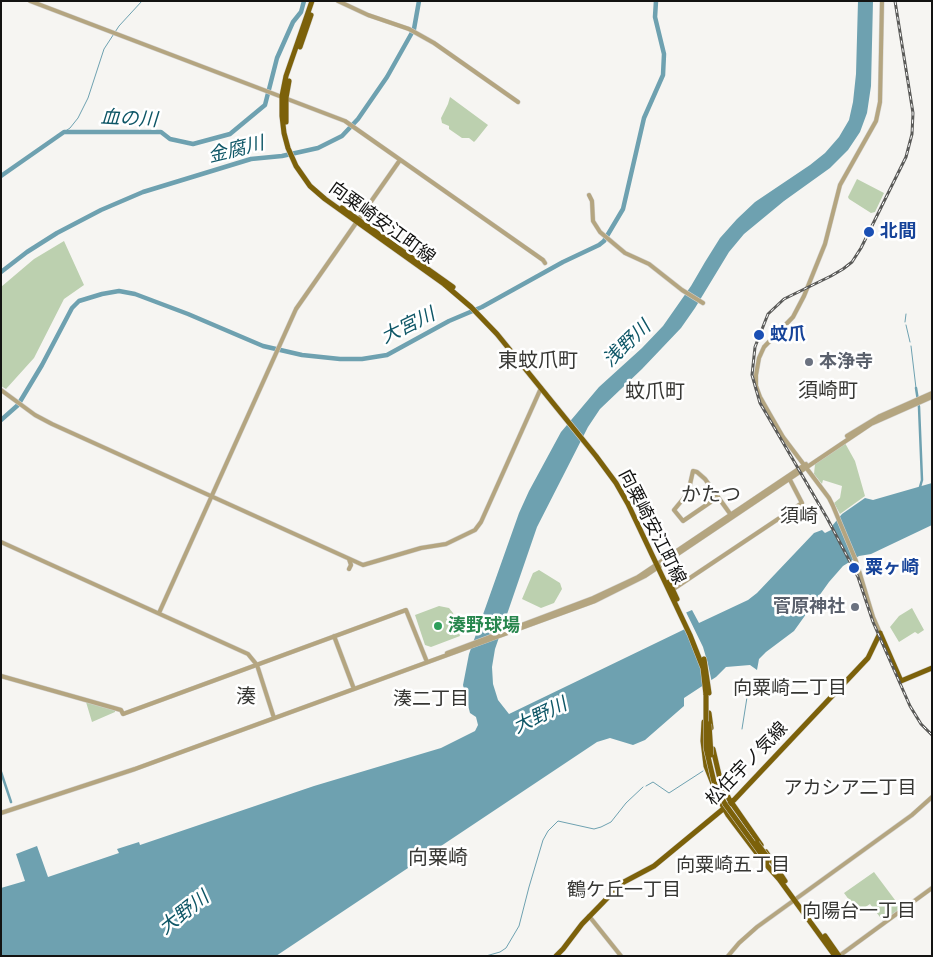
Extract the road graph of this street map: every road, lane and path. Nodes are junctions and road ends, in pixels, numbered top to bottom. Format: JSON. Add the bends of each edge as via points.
{"nodes":[{"id":1,"x":30,"y":1,"type":"edge"},
{"id":2,"x":314,"y":1,"type":"edge"},
{"id":3,"x":338,"y":1,"type":"edge"},
{"id":4,"x":882,"y":1,"type":"edge"},
{"id":5,"x":284,"y":97,"type":"junction"},
{"id":6,"x":518,"y":102,"type":"dead end"},
{"id":7,"x":400,"y":160,"type":"junction"},
{"id":8,"x":588,"y":196,"type":"dead end"},
{"id":9,"x":358,"y":221,"type":"junction"},
{"id":10,"x":545,"y":263,"type":"dead end"},
{"id":11,"x":703,"y":303,"type":"dead end"},
{"id":12,"x":544,"y":390,"type":"junction"},
{"id":13,"x":3,"y":392,"type":"edge"},
{"id":14,"x":932,"y":395,"type":"edge"},
{"id":15,"x":805,"y":466,"type":"junction"},
{"id":16,"x":789,"y":477,"type":"junction"},
{"id":17,"x":211,"y":496,"type":"junction"},
{"id":18,"x":718,"y":497,"type":"junction"},
{"id":19,"x":731,"y":515,"type":"junction"},
{"id":20,"x":1,"y":542,"type":"edge"},
{"id":21,"x":349,"y":559,"type":"junction"},
{"id":22,"x":659,"y":566,"type":"junction"},
{"id":23,"x":349,"y":568,"type":"dead end"},
{"id":24,"x":671,"y":590,"type":"junction"},
{"id":25,"x":159,"y":613,"type":"junction"},
{"id":26,"x":880,"y":633,"type":"junction"},
{"id":27,"x":334,"y":636,"type":"junction"},
{"id":28,"x":427,"y":661,"type":"junction"},
{"id":29,"x":256,"y":665,"type":"junction"},
{"id":30,"x":932,"y":668,"type":"edge"},
{"id":31,"x":1,"y":676,"type":"edge"},
{"id":32,"x":354,"y":689,"type":"junction"},
{"id":33,"x":708,"y":711,"type":"junction"},
{"id":34,"x":274,"y":718,"type":"junction"},
{"id":35,"x":932,"y":797,"type":"edge"},
{"id":36,"x":731,"y":802,"type":"junction"},
{"id":37,"x":724,"y":809,"type":"junction"},
{"id":38,"x":1,"y":813,"type":"edge"},
{"id":39,"x":768,"y":860,"type":"junction"},
{"id":40,"x":777,"y":871,"type":"junction"},
{"id":41,"x":779,"y":879,"type":"junction"},
{"id":42,"x":932,"y":888,"type":"edge"},
{"id":43,"x":795,"y":898,"type":"junction"},
{"id":44,"x":589,"y":916,"type":"junction"},
{"id":45,"x":732,"y":951,"type":"junction"},
{"id":46,"x":556,"y":956,"type":"edge"},
{"id":47,"x":621,"y":956,"type":"edge"},
{"id":48,"x":728,"y":956,"type":"edge"},
{"id":49,"x":735,"y":956,"type":"edge"},
{"id":50,"x":835,"y":956,"type":"edge"},
{"id":51,"x":839,"y":956,"type":"edge"}],
"edges":[{"from":1,"to":5,"type":"street"},
{"from":2,"to":5,"type":"main road","name":"向粟崎安江町線","via":[[286,76]]},
{"from":3,"to":6,"type":"street","via":[[422,36]]},
{"from":4,"to":15,"type":"street","via":[[880,102],[876,121],[837,193],[824,244],[804,296],[793,317],[764,347],[757,365],[756,386],[760,397],[783,437]]},
{"from":5,"to":7,"type":"street","via":[[346,121]]},
{"from":5,"to":9,"type":"main road","name":"向粟崎安江町線","via":[[282,116],[292,158],[325,200]]},
{"from":7,"to":9,"type":"street"},
{"from":7,"to":10,"type":"street"},
{"from":8,"to":11,"type":"street","via":[[592,201],[594,225],[604,235],[630,256],[649,264]]},
{"from":9,"to":12,"type":"main road","name":"向粟崎安江町線","via":[[480,313]]},
{"from":9,"to":17,"type":"street","via":[[304,297]]},
{"from":12,"to":21,"type":"street","via":[[475,530],[446,544],[363,565]]},
{"from":12,"to":22,"type":"main road","name":"向粟崎安江町線","via":[[598,455],[628,504]]},
{"from":13,"to":17,"type":"street","via":[[52,424]]},
{"from":14,"to":15,"type":"street","via":[[861,427]]},
{"from":15,"to":16,"type":"street"},
{"from":15,"to":26,"type":"street","via":[[829,498],[856,561]]},
{"from":16,"to":19,"type":"street"},
{"from":16,"to":24,"type":"street","via":[[802,503]]},
{"from":17,"to":21,"type":"street"},
{"from":17,"to":25,"type":"street"},
{"from":18,"to":18,"type":"street","via":[[705,479],[693,471],[688,493],[674,510],[683,522]]},
{"from":18,"to":19,"type":"street"},
{"from":19,"to":22,"type":"street"},
{"from":20,"to":25,"type":"street"},
{"from":21,"to":23,"type":"street"},
{"from":22,"to":24,"type":"main road","name":"向粟崎安江町線"},
{"from":22,"to":28,"type":"street","via":[[595,601]]},
{"from":24,"to":33,"type":"main road","name":"向粟崎安江町線","bridge":true,"via":[[700,658]]},
{"from":25,"to":29,"type":"street","via":[[248,654]]},
{"from":26,"to":30,"type":"main road","via":[[902,681]]},
{"from":26,"to":36,"type":"main road","name":"松任宇ノ気線","via":[[868,658]]},
{"from":27,"to":28,"type":"street","via":[[406,610]]},
{"from":27,"to":29,"type":"street"},
{"from":27,"to":32,"type":"street"},
{"from":28,"to":32,"type":"street"},
{"from":29,"to":31,"type":"street","via":[[123,714],[121,710]]},
{"from":29,"to":34,"type":"street"},
{"from":32,"to":34,"type":"street"},
{"from":33,"to":36,"type":"main road","bridge":true,"via":[[715,762]]},
{"from":33,"to":37,"type":"main road","bridge":true,"via":[[703,730],[706,766]]},
{"from":33,"to":39,"type":"main road","name":"向粟崎安江町線","bridge":true,"via":[[706,748],[714,782],[725,804]]},
{"from":34,"to":38,"type":"street","via":[[135,770]]},
{"from":35,"to":43,"type":"street","via":[[912,815]]},
{"from":36,"to":37,"type":"main road","name":"松任宇ノ気線"},
{"from":36,"to":40,"type":"main road"},
{"from":37,"to":41,"type":"main road"},
{"from":37,"to":44,"type":"main road","name":"松任宇ノ気線","via":[[654,866],[622,883]]},
{"from":39,"to":40,"type":"main road","name":"向粟崎安江町線"},
{"from":39,"to":41,"type":"main road","name":"向粟崎安江町線"},
{"from":40,"to":43,"type":"main road"},
{"from":41,"to":43,"type":"main road"},
{"from":42,"to":51,"type":"street"},
{"from":43,"to":45,"type":"street"},
{"from":43,"to":50,"type":"main road"},
{"from":43,"to":51,"type":"main road"},
{"from":44,"to":46,"type":"main road","name":"松任宇ノ気線"},
{"from":44,"to":47,"type":"street"},
{"from":45,"to":48,"type":"street"},
{"from":45,"to":49,"type":"street"}]}
